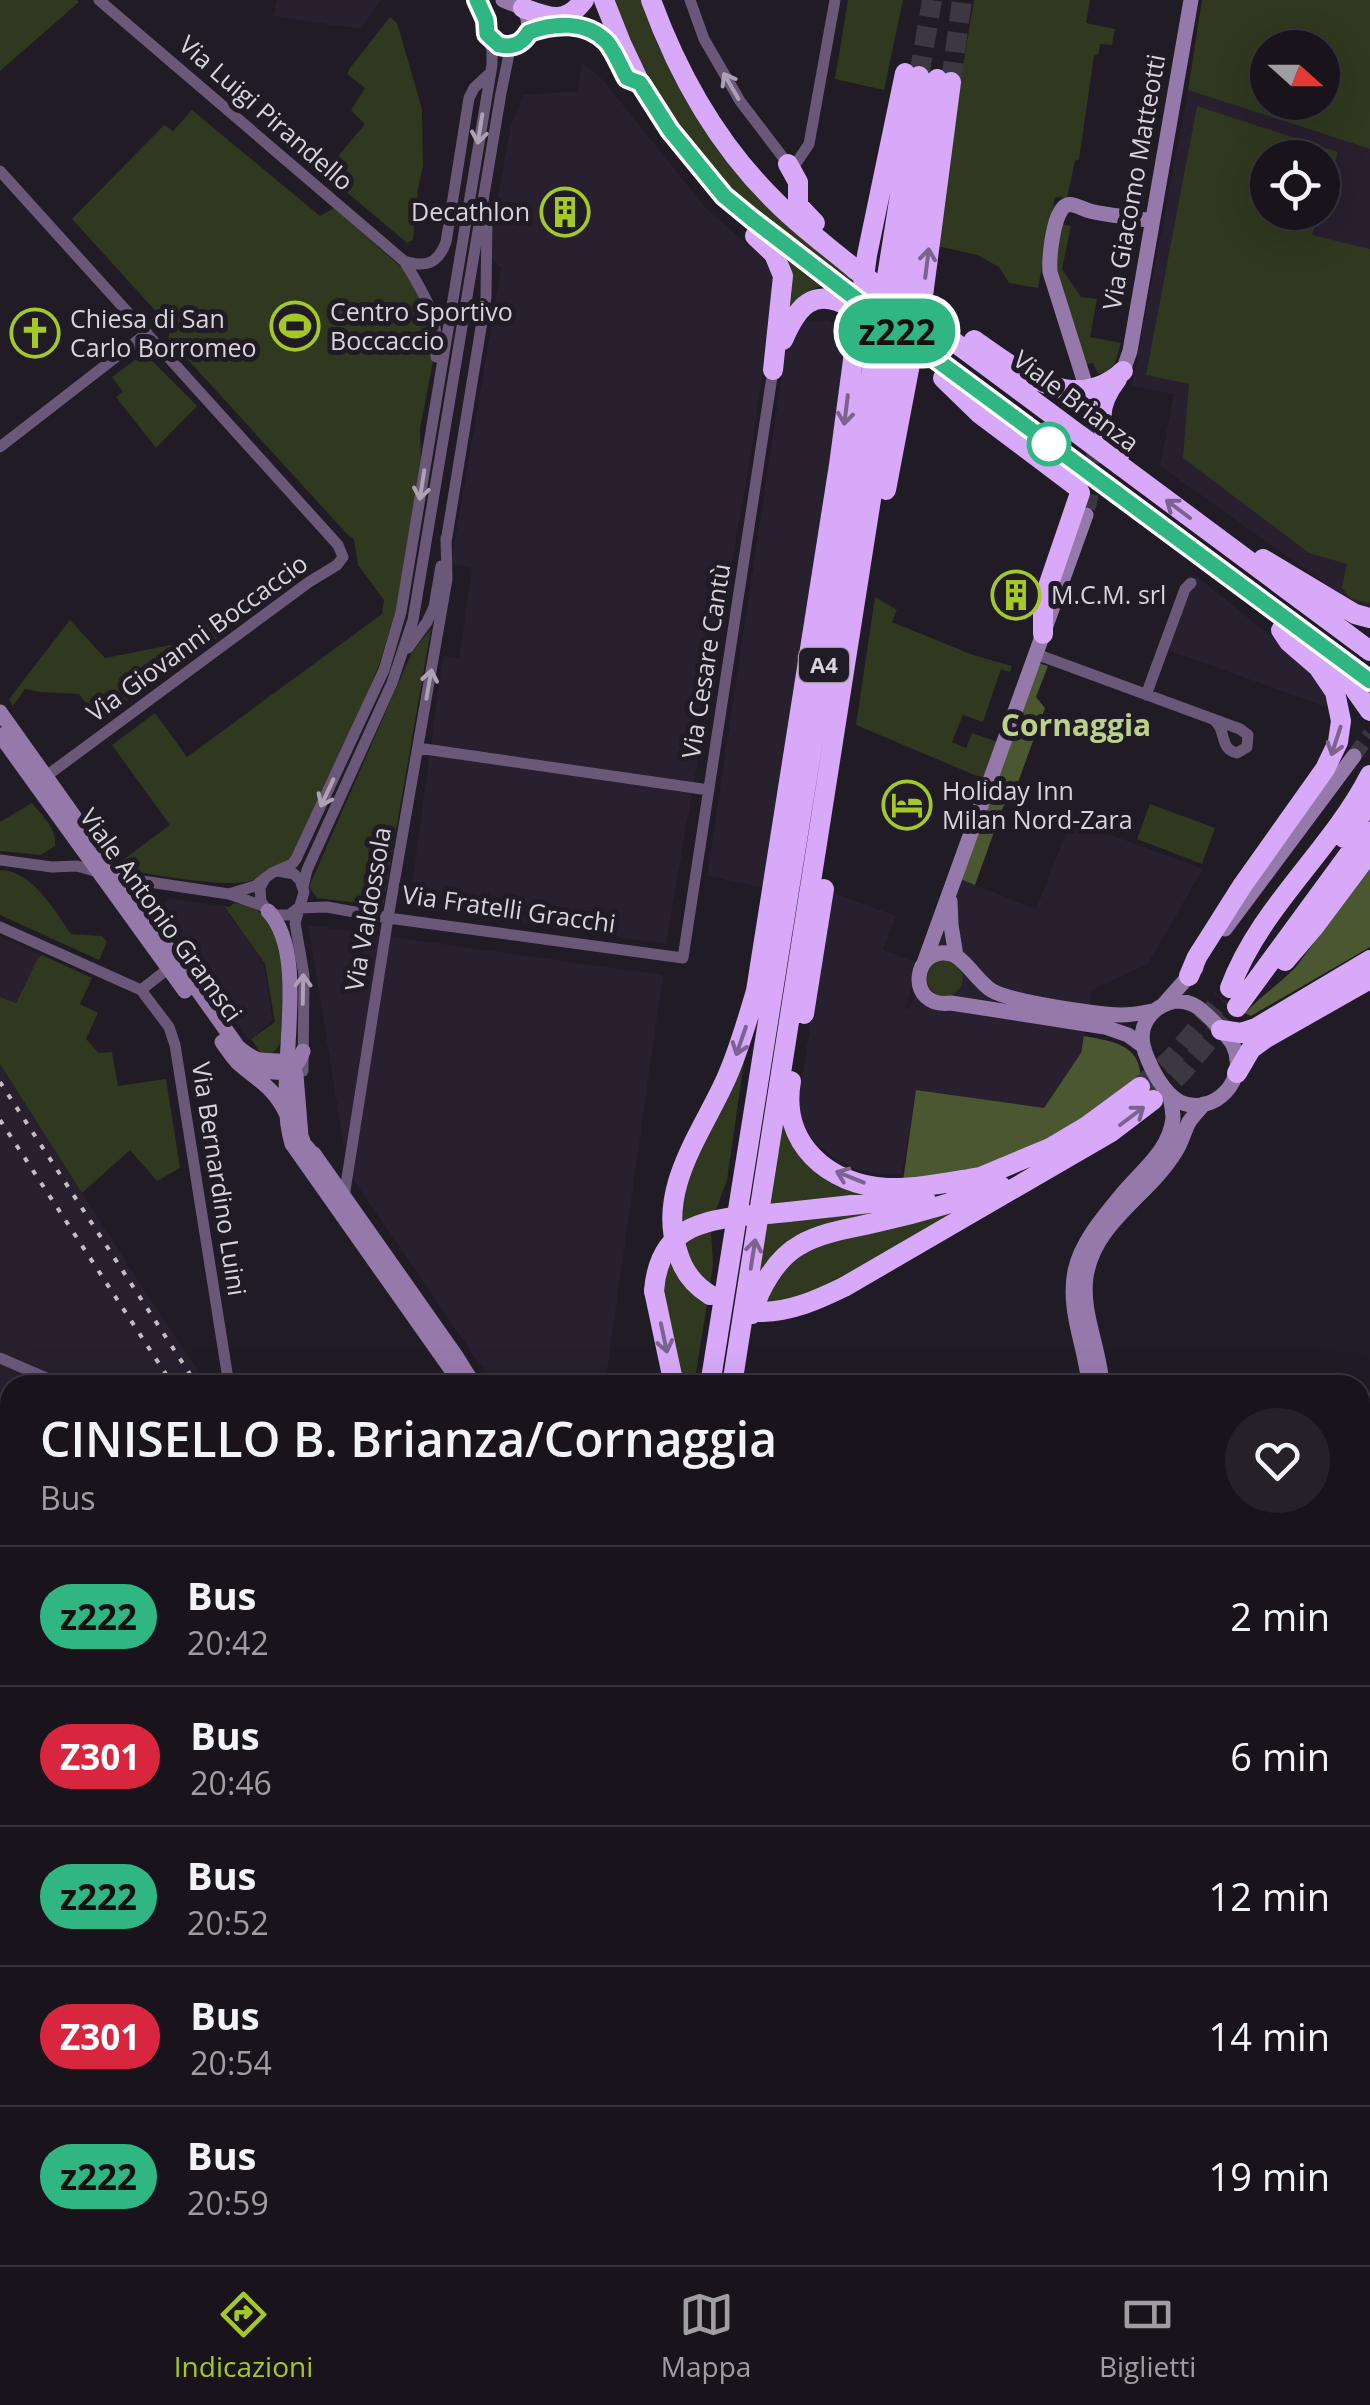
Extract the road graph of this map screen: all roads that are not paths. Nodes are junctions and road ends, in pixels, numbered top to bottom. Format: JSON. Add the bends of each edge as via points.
{"nodes":[{"id":1,"x":99,"y":0,"type":"edge"},
{"id":2,"x":477,"y":0,"type":"edge"},
{"id":3,"x":584,"y":0,"type":"edge"},
{"id":4,"x":604,"y":0,"type":"edge"},
{"id":5,"x":652,"y":0,"type":"edge"},
{"id":6,"x":690,"y":0,"type":"edge"},
{"id":7,"x":835,"y":0,"type":"edge"},
{"id":8,"x":1191,"y":0,"type":"edge"},
{"id":9,"x":511,"y":3,"type":"edge"},
{"id":10,"x":113,"y":4,"type":"edge"},
{"id":11,"x":487,"y":27,"type":"junction"},
{"id":12,"x":522,"y":38,"type":"junction"},
{"id":13,"x":490,"y":73,"type":"junction"},
{"id":14,"x":928,"y":77,"type":"junction"},
{"id":15,"x":640,"y":83,"type":"junction"},
{"id":16,"x":788,"y":164,"type":"junction"},
{"id":17,"x":0,"y":171,"type":"edge"},
{"id":18,"x":487,"y":175,"type":"junction"},
{"id":19,"x":724,"y":196,"type":"junction"},
{"id":20,"x":1152,"y":221,"type":"junction"},
{"id":21,"x":404,"y":261,"type":"junction"},
{"id":22,"x":856,"y":270,"type":"junction"},
{"id":23,"x":851,"y":302,"type":"junction"},
{"id":24,"x":926,"y":321,"type":"junction"},
{"id":25,"x":147,"y":333,"type":"junction"},
{"id":26,"x":921,"y":352,"type":"junction"},
{"id":27,"x":773,"y":370,"type":"junction"},
{"id":28,"x":1123,"y":371,"type":"junction"},
{"id":29,"x":1084,"y":380,"type":"tunnel mouth"},
{"id":30,"x":431,"y":429,"type":"junction"},
{"id":31,"x":0,"y":447,"type":"edge"},
{"id":32,"x":1132,"y":474,"type":"junction"},
{"id":33,"x":1086,"y":514,"type":"tunnel mouth"},
{"id":34,"x":446,"y":538,"type":"junction"},
{"id":35,"x":1224,"y":544,"type":"junction"},
{"id":36,"x":1212,"y":564,"type":"junction"},
{"id":37,"x":1191,"y":583,"type":"dead end"},
{"id":38,"x":1370,"y":618,"type":"edge"},
{"id":39,"x":1282,"y":630,"type":"junction"},
{"id":40,"x":1039,"y":644,"type":"junction"},
{"id":41,"x":1370,"y":651,"type":"edge"},
{"id":42,"x":402,"y":656,"type":"junction"},
{"id":43,"x":1370,"y":680,"type":"edge"},
{"id":44,"x":1146,"y":695,"type":"junction"},
{"id":45,"x":1370,"y":710,"type":"edge"},
{"id":46,"x":0,"y":712,"type":"edge"},
{"id":47,"x":1213,"y":719,"type":"dead end"},
{"id":48,"x":0,"y":735,"type":"edge"},
{"id":49,"x":418,"y":748,"type":"junction"},
{"id":50,"x":1354,"y":756,"type":"tunnel mouth"},
{"id":51,"x":1370,"y":775,"type":"tunnel mouth"},
{"id":52,"x":46,"y":777,"type":"junction"},
{"id":53,"x":709,"y":790,"type":"junction"},
{"id":54,"x":1370,"y":804,"type":"edge"},
{"id":55,"x":1370,"y":825,"type":"edge"},
{"id":56,"x":1370,"y":852,"type":"edge"},
{"id":57,"x":0,"y":860,"type":"edge"},
{"id":58,"x":278,"y":871,"type":"junction"},
{"id":59,"x":100,"y":873,"type":"junction"},
{"id":60,"x":120,"y":878,"type":"junction"},
{"id":61,"x":265,"y":878,"type":"junction"},
{"id":62,"x":304,"y":889,"type":"junction"},
{"id":63,"x":950,"y":892,"type":"junction"},
{"id":64,"x":230,"y":894,"type":"junction"},
{"id":65,"x":327,"y":907,"type":"junction"},
{"id":66,"x":298,"y":908,"type":"junction"},
{"id":67,"x":265,"y":909,"type":"junction"},
{"id":68,"x":388,"y":918,"type":"junction"},
{"id":69,"x":0,"y":927,"type":"edge"},
{"id":70,"x":683,"y":958,"type":"joint"},
{"id":71,"x":1370,"y":960,"type":"edge"},
{"id":72,"x":961,"y":962,"type":"junction"},
{"id":73,"x":924,"y":963,"type":"junction"},
{"id":74,"x":169,"y":968,"type":"junction"},
{"id":75,"x":1195,"y":969,"type":"junction"},
{"id":76,"x":1370,"y":979,"type":"edge"},
{"id":77,"x":141,"y":990,"type":"junction"},
{"id":78,"x":1234,"y":997,"type":"junction"},
{"id":79,"x":951,"y":1003,"type":"junction"},
{"id":80,"x":1198,"y":1006,"type":"junction"},
{"id":81,"x":1158,"y":1007,"type":"junction"},
{"id":82,"x":1222,"y":1030,"type":"junction"},
{"id":83,"x":1143,"y":1046,"type":"junction"},
{"id":84,"x":303,"y":1051,"type":"joint"},
{"id":85,"x":232,"y":1056,"type":"junction"},
{"id":86,"x":288,"y":1067,"type":"junction"},
{"id":87,"x":1237,"y":1074,"type":"junction"},
{"id":88,"x":1154,"y":1094,"type":"junction"},
{"id":89,"x":1204,"y":1104,"type":"junction"},
{"id":90,"x":286,"y":1117,"type":"junction"},
{"id":91,"x":1050,"y":1168,"type":"junction"},
{"id":92,"x":980,"y":1177,"type":"junction"},
{"id":93,"x":344,"y":1197,"type":"junction"},
{"id":94,"x":710,"y":1296,"type":"dead end"},
{"id":95,"x":762,"y":1312,"type":"dead end"},
{"id":96,"x":0,"y":1358,"type":"edge"},
{"id":97,"x":40,"y":1375,"type":"edge"},
{"id":98,"x":228,"y":1375,"type":"edge"},
{"id":99,"x":451,"y":1375,"type":"edge"},
{"id":100,"x":468,"y":1375,"type":"edge"},
{"id":101,"x":672,"y":1375,"type":"edge"},
{"id":102,"x":712,"y":1375,"type":"edge"},
{"id":103,"x":733,"y":1375,"type":"edge"},
{"id":104,"x":741,"y":1375,"type":"edge"},
{"id":105,"x":1088,"y":1375,"type":"edge"},
{"id":106,"x":1100,"y":1375,"type":"edge"}],
"edges":[{"from":1,"to":10,"type":"street","name":"Via Luigi Pirandello"},
{"from":2,"to":11,"type":"main road"},
{"from":3,"to":9,"type":"highway","via":[[576,11],[552,18]]},
{"from":4,"to":15,"type":"highway"},
{"from":5,"to":22,"type":"highway","name":"Viale Brianza","via":[[684,78],[720,137],[781,208]]},
{"from":16,"to":6,"type":"street","one_way":true,"via":[[740,101]]},
{"from":7,"to":16,"type":"street","via":[[810,144]]},
{"from":8,"to":20,"type":"main road","name":"Via Giacomo Matteotti"},
{"from":9,"to":11,"type":"main road","via":[[494,7]]},
{"from":9,"to":12,"type":"main road","via":[[528,15]]},
{"from":10,"to":21,"type":"street","name":"Via Luigi Pirandello"},
{"from":11,"to":12,"type":"main road","via":[[499,45]]},
{"from":11,"to":13,"type":"street"},
{"from":12,"to":15,"type":"highway","via":[[553,24],[594,33],[607,42],[627,78]]},
{"from":12,"to":18,"type":"street","via":[[503,80]]},
{"from":13,"to":21,"type":"street","via":[[469,98],[442,255],[423,264]]},
{"from":13,"to":30,"type":"street","one_way":true},
{"from":92,"to":14,"type":"highway","one_way":true,"via":[[884,1188],[851,1181],[802,1146],[789,1093],[880,518],[923,296]]},
{"from":14,"to":94,"type":"highway","one_way":true,"via":[[866,255],[756,990],[740,1047],[672,1206],[679,1259]]},
{"from":14,"to":102,"type":"highway","number":"A4"},
{"from":103,"to":14,"type":"highway","number":"A4","one_way":true},
{"from":15,"to":19,"type":"highway","name":"Viale Brianza"},
{"from":16,"to":22,"type":"highway","via":[[800,208]]},
{"from":17,"to":25,"type":"street","name":"Via Giovanni Boccaccio"},
{"from":18,"to":34,"type":"street","via":[[486,298]]},
{"from":18,"to":42,"type":"street"},
{"from":19,"to":23,"type":"highway","name":"Viale Brianza"},
{"from":19,"to":27,"type":"highway","via":[[729,212],[780,265]]},
{"from":20,"to":28,"type":"main road","name":"Via Giacomo Matteotti"},
{"from":20,"to":29,"type":"main road","via":[[1068,204],[1059,212],[1052,281]]},
{"from":21,"to":30,"type":"street","name":"Via Luigi Pirandello","via":[[432,308],[438,338],[426,420]]},
{"from":22,"to":24,"type":"highway","name":"Viale Brianza","bridge":true},
{"from":23,"to":26,"type":"highway","name":"Viale Brianza","bridge":true},
{"from":23,"to":27,"type":"highway","via":[[823,298],[797,311]]},
{"from":24,"to":28,"type":"highway","via":[[1066,390],[1094,390]]},
{"from":24,"to":32,"type":"highway","name":"Viale Brianza"},
{"from":25,"to":31,"type":"street"},
{"from":25,"to":52,"type":"street","name":"Via Giovanni Boccaccio","via":[[342,557]]},
{"from":26,"to":36,"type":"highway","name":"Viale Brianza"},
{"from":26,"to":40,"type":"highway","via":[[980,414],[1079,490],[1043,601]]},
{"from":27,"to":53,"type":"street","name":"Via Cesare Cantù"},
{"from":28,"to":32,"type":"highway","via":[[1103,400],[1101,420]]},
{"from":30,"to":58,"type":"street","one_way":true,"via":[[401,612],[384,670],[300,852]]},
{"from":35,"to":32,"type":"highway","name":"Viale Brianza","one_way":true},
{"from":33,"to":40,"type":"main road"},
{"from":34,"to":42,"type":"street","via":[[434,607]]},
{"from":49,"to":34,"type":"street","name":"Via Valdossola","one_way":true,"via":[[447,579]]},
{"from":35,"to":38,"type":"highway"},
{"from":35,"to":41,"type":"highway","name":"Viale Brianza"},
{"from":36,"to":39,"type":"highway"},
{"from":36,"to":43,"type":"highway","name":"Viale Brianza"},
{"from":37,"to":44,"type":"street"},
{"from":39,"to":45,"type":"highway"},
{"from":39,"to":75,"type":"highway","one_way":true,"via":[[1335,692],[1338,742]]},
{"from":40,"to":44,"type":"street"},
{"from":40,"to":63,"type":"main road"},
{"from":42,"to":62,"type":"street"},
{"from":44,"to":47,"type":"street"},
{"from":46,"to":52,"type":"main road","name":"Viale Antonio Gramsci"},
{"from":48,"to":59,"type":"main road","name":"Viale Antonio Gramsci"},
{"from":49,"to":53,"type":"street"},
{"from":49,"to":68,"type":"street","name":"Via Valdossola"},
{"from":50,"to":75,"type":"main road"},
{"from":51,"to":78,"type":"highway","via":[[1254,938],[1237,970]]},
{"from":52,"to":60,"type":"main road","name":"Viale Antonio Gramsci"},
{"from":53,"to":70,"type":"street","name":"Via Cesare Cantù"},
{"from":54,"to":78,"type":"highway"},
{"from":55,"to":78,"type":"highway"},
{"from":56,"to":78,"type":"highway","via":[[1296,949]]},
{"from":57,"to":59,"type":"street"},
{"from":58,"to":61,"type":"street"},
{"from":58,"to":62,"type":"street","via":[[294,874]]},
{"from":59,"to":60,"type":"street"},
{"from":59,"to":74,"type":"main road","name":"Viale Antonio Gramsci"},
{"from":60,"to":64,"type":"street"},
{"from":60,"to":86,"type":"main road","name":"Viale Antonio Gramsci","via":[[238,1047]]},
{"from":61,"to":64,"type":"street"},
{"from":61,"to":67,"type":"street","via":[[259,892]]},
{"from":62,"to":65,"type":"street","name":"Via Fratelli Gracchi"},
{"from":62,"to":66,"type":"street"},
{"from":63,"to":72,"type":"main road","via":[[950,925]]},
{"from":63,"to":73,"type":"main road"},
{"from":64,"to":67,"type":"street"},
{"from":65,"to":66,"type":"street","name":"Via Fratelli Gracchi"},
{"from":65,"to":68,"type":"street","name":"Via Fratelli Gracchi"},
{"from":66,"to":67,"type":"street","via":[[284,916]]},
{"from":84,"to":66,"type":"street","one_way":true},
{"from":67,"to":86,"type":"main road","via":[[281,929],[290,975]]},
{"from":68,"to":70,"type":"street","name":"Via Fratelli Gracchi"},
{"from":68,"to":93,"type":"street","name":"Via Valdossola"},
{"from":69,"to":77,"type":"street"},
{"from":71,"to":82,"type":"highway","via":[[1256,1028]]},
{"from":72,"to":73,"type":"main road","via":[[939,954]]},
{"from":72,"to":79,"type":"main road","via":[[969,980]]},
{"from":72,"to":81,"type":"main road","via":[[1006,996],[1123,1015]]},
{"from":73,"to":79,"type":"main road","via":[[918,978],[924,994]]},
{"from":74,"to":77,"type":"street"},
{"from":74,"to":85,"type":"main road","name":"Viale Antonio Gramsci"},
{"from":75,"to":80,"type":"main road"},
{"from":75,"to":81,"type":"main road"},
{"from":76,"to":87,"type":"highway","via":[[1266,1038]]},
{"from":77,"to":98,"type":"street","name":"Via Bernardino Luini","via":[[174,1039]]},
{"from":79,"to":83,"type":"main road","via":[[1105,1027]]},
{"from":80,"to":81,"type":"main road","via":[[1186,1001]]},
{"from":80,"to":82,"type":"main road"},
{"from":81,"to":83,"type":"main road","via":[[1145,1022]]},
{"from":82,"to":87,"type":"main road","via":[[1234,1046]]},
{"from":83,"to":88,"type":"main road"},
{"from":84,"to":86,"type":"main road","via":[[300,1062]]},
{"from":85,"to":86,"type":"main road","via":[[252,1068]]},
{"from":85,"to":90,"type":"main road","name":"Viale Antonio Gramsci","via":[[268,1086]]},
{"from":86,"to":90,"type":"main road","name":"Viale Antonio Gramsci"},
{"from":86,"to":93,"type":"main road","via":[[296,1075],[301,1136]]},
{"from":87,"to":89,"type":"main road","via":[[1228,1091]]},
{"from":88,"to":89,"type":"main road"},
{"from":91,"to":88,"type":"highway","one_way":true,"via":[[1111,1132]]},
{"from":88,"to":92,"type":"highway"},
{"from":88,"to":105,"type":"main road","via":[[1173,1116],[1168,1135],[1094,1230],[1074,1272],[1073,1306]]},
{"from":89,"to":106,"type":"main road","via":[[1176,1151],[1109,1225],[1090,1260],[1086,1291]]},
{"from":90,"to":99,"type":"main road","name":"Viale Antonio Gramsci","via":[[294,1148]]},
{"from":91,"to":95,"type":"highway","via":[[844,1287],[808,1304]]},
{"from":91,"to":104,"type":"highway","via":[[954,1203],[797,1246],[760,1290]]},
{"from":92,"to":101,"type":"highway","one_way":true,"bridge":true,"via":[[912,1200],[702,1222],[677,1235],[660,1257],[654,1291]]},
{"from":93,"to":100,"type":"main road"},
{"from":96,"to":97,"type":"street"}]}
